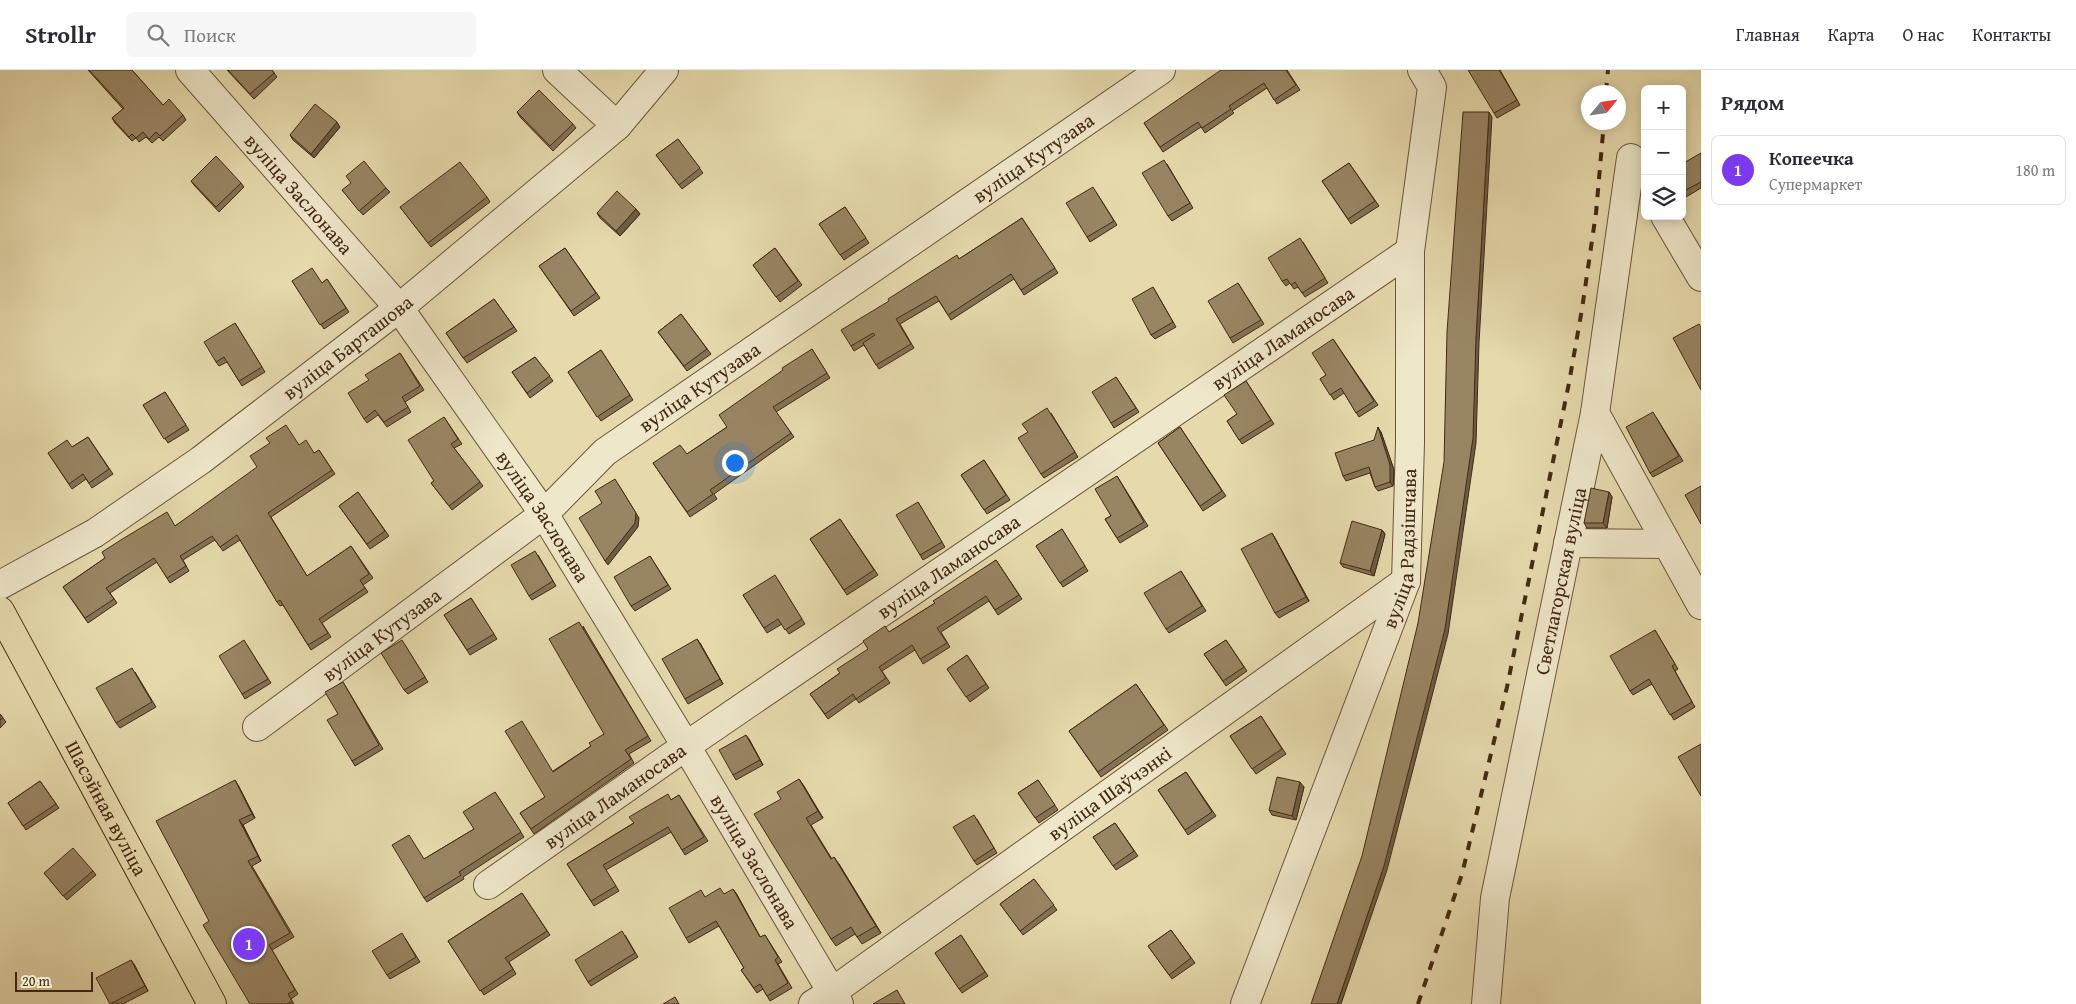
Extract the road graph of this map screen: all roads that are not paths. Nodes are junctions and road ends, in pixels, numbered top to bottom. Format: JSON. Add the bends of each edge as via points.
{"nodes":[{"id":1,"x":190,"y":70,"type":"edge"},
{"id":2,"x":557,"y":70,"type":"edge"},
{"id":3,"x":664,"y":70,"type":"edge"},
{"id":4,"x":1160,"y":70,"type":"edge"},
{"id":5,"x":1422,"y":70,"type":"edge"},
{"id":6,"x":616,"y":126,"type":"junction"},
{"id":7,"x":1641,"y":175,"type":"edge"},
{"id":8,"x":1667,"y":220,"type":"edge"},
{"id":9,"x":1410,"y":251,"type":"junction"},
{"id":10,"x":1701,"y":277,"type":"edge"},
{"id":11,"x":399,"y":308,"type":"junction"},
{"id":12,"x":1595,"y":413,"type":"junction"},
{"id":13,"x":544,"y":514,"type":"junction"},
{"id":14,"x":1568,"y":543,"type":"junction"},
{"id":15,"x":1667,"y":544,"type":"junction"},
{"id":16,"x":1406,"y":582,"type":"junction"},
{"id":17,"x":0,"y":585,"type":"edge"},
{"id":18,"x":1701,"y":606,"type":"edge"},
{"id":19,"x":0,"y":611,"type":"edge"},
{"id":20,"x":257,"y":727,"type":"dead end"},
{"id":21,"x":686,"y":746,"type":"junction"},
{"id":22,"x":488,"y":885,"type":"dead end"},
{"id":23,"x":828,"y":1000,"type":"edge"},
{"id":24,"x":212,"y":1004,"type":"edge"},
{"id":25,"x":1246,"y":1004,"type":"edge"},
{"id":26,"x":1486,"y":1004,"type":"edge"}],
"edges":[{"from":1,"to":11,"type":"street","name":"вуліца Заслонава"},
{"from":2,"to":6,"type":"street"},
{"from":3,"to":6,"type":"street","name":"вуліца Барташова"},
{"from":4,"to":13,"type":"street","name":"вуліца Кутузава","via":[[605,452]]},
{"from":5,"to":9,"type":"street","name":"вуліца Радзішчава","via":[[1432,87]]},
{"from":6,"to":11,"type":"street","name":"вуліца Барташова"},
{"from":7,"to":12,"type":"street","name":"Светлагорская вуліца","via":[[1631,158]]},
{"from":8,"to":10,"type":"street"},
{"from":9,"to":16,"type":"street","name":"вуліца Радзішчава"},
{"from":9,"to":21,"type":"street","name":"вуліца Ламаносава"},
{"from":11,"to":13,"type":"street","name":"вуліца Заслонава"},
{"from":11,"to":17,"type":"street","name":"вуліца Барташова","via":[[201,460],[128,511],[95,533]]},
{"from":12,"to":14,"type":"street","name":"Светлагорская вуліца"},
{"from":12,"to":15,"type":"street"},
{"from":13,"to":20,"type":"street","name":"вуліца Кутузава"},
{"from":13,"to":21,"type":"street","name":"вуліца Заслонава"},
{"from":14,"to":15,"type":"street"},
{"from":14,"to":26,"type":"street","name":"Светлагорская вуліца","via":[[1495,898]]},
{"from":15,"to":18,"type":"street"},
{"from":16,"to":23,"type":"street","name":"вуліца Шаўчэнкі"},
{"from":16,"to":25,"type":"street","name":"вуліца Радзішчава"},
{"from":19,"to":24,"type":"main road","name":"Шасэйная вуліца"},
{"from":21,"to":22,"type":"street","name":"вуліца Ламаносава"},
{"from":21,"to":23,"type":"street","name":"вуліца Заслонава"}]}
